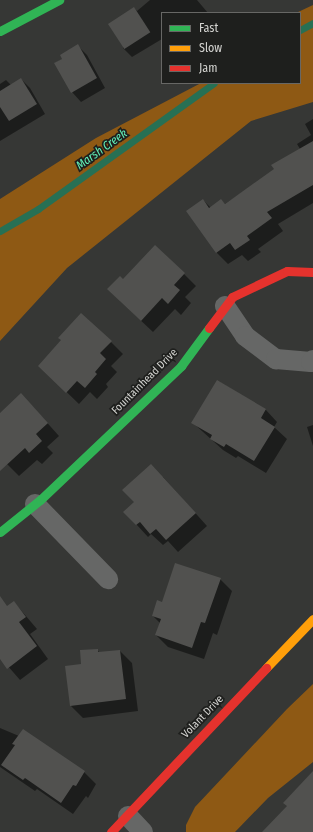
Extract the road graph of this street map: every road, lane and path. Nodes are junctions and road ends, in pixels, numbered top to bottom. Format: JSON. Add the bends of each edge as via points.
{"nodes":[{"id":1,"x":59,"y":0,"type":"edge"},
{"id":2,"x":0,"y":31,"type":"edge"},
{"id":3,"x":313,"y":272,"type":"edge"},
{"id":4,"x":225,"y":306,"type":"junction"},
{"id":5,"x":313,"y":360,"type":"edge"},
{"id":6,"x":35,"y":504,"type":"junction"},
{"id":7,"x":0,"y":532,"type":"edge"},
{"id":8,"x":108,"y":579,"type":"dead end"},
{"id":9,"x":313,"y":619,"type":"edge"},
{"id":10,"x":128,"y":816,"type":"junction"},
{"id":11,"x":111,"y":832,"type":"edge"},
{"id":12,"x":143,"y":832,"type":"edge"}],
"edges":[{"from":1,"to":2,"type":"street"},
{"from":3,"to":4,"type":"street","name":"Fountainhead Drive","via":[[287,270],[232,297]]},
{"from":4,"to":5,"type":"street","via":[[245,336],[276,359],[311,362]]},
{"from":4,"to":6,"type":"street","name":"Fountainhead Drive","via":[[181,366]]},
{"from":6,"to":7,"type":"street","name":"Fountainhead Drive"},
{"from":6,"to":8,"type":"street"},
{"from":9,"to":10,"type":"street","name":"Volant Drive"},
{"from":10,"to":11,"type":"street","name":"Volant Drive"},
{"from":10,"to":12,"type":"street"}]}
